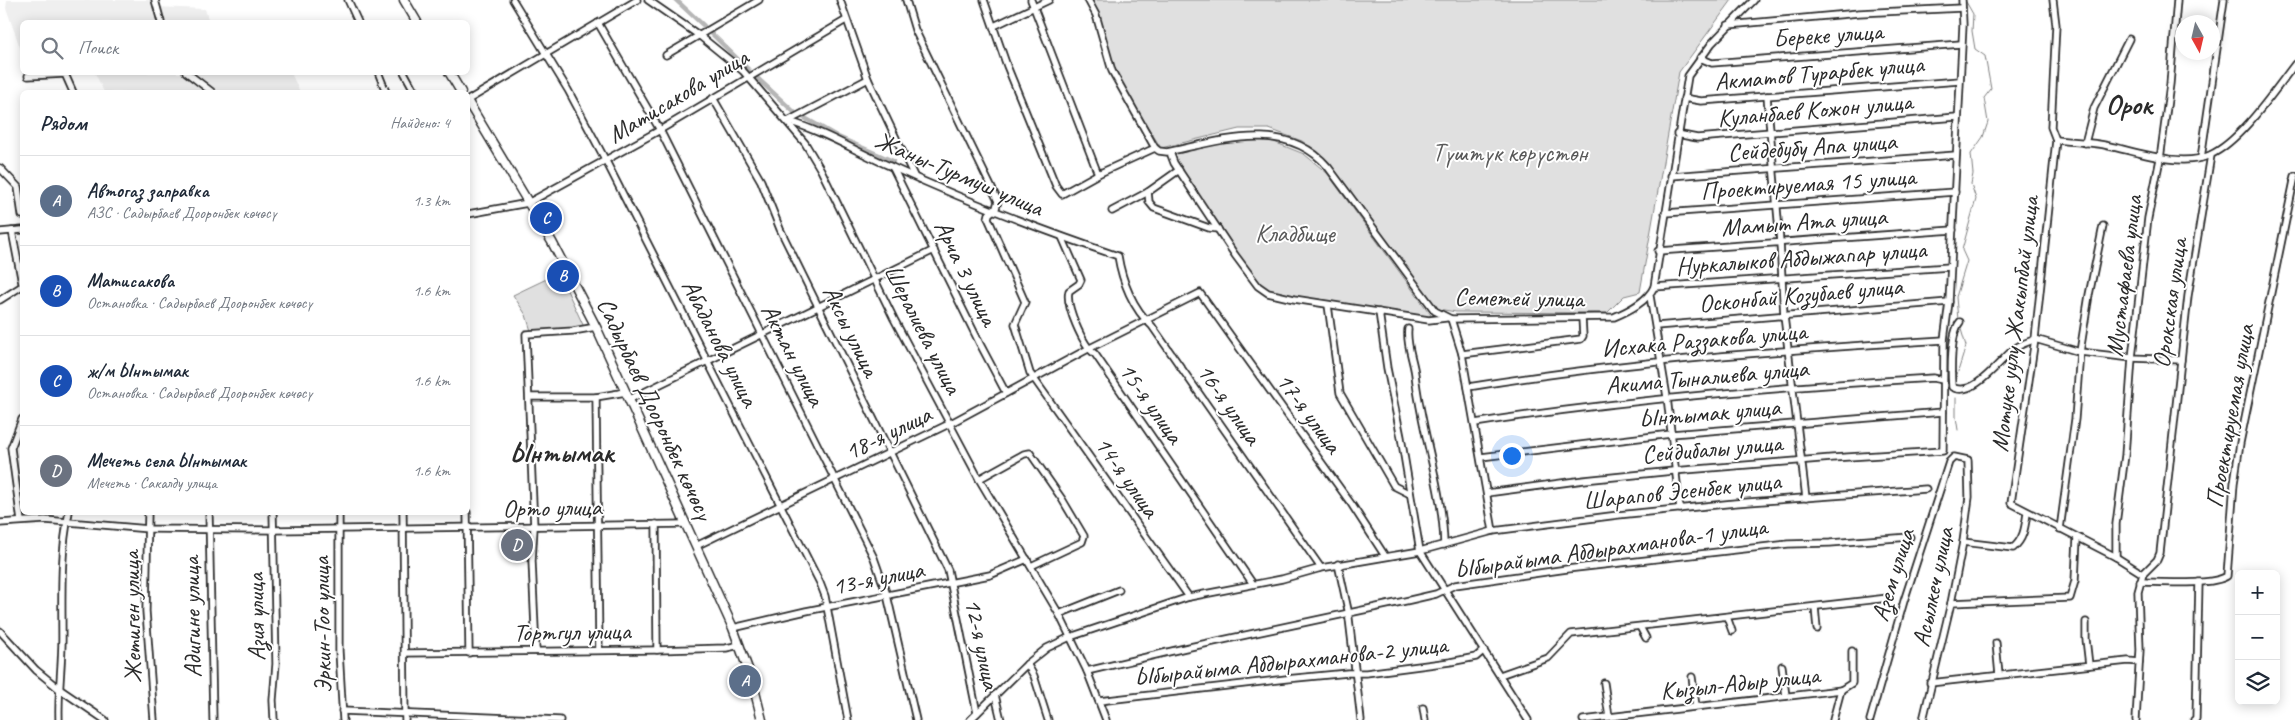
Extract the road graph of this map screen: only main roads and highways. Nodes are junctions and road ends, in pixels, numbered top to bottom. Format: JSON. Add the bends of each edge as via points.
{"nodes":[{"id":1,"x":404,"y":0,"type":"edge"},
{"id":2,"x":416,"y":20,"type":"edge"},
{"id":3,"x":451,"y":75,"type":"edge"},
{"id":4,"x":460,"y":90,"type":"edge"},
{"id":5,"x":470,"y":104,"type":"edge"},
{"id":6,"x":762,"y":720,"type":"edge"}],
"edges":[{"from":1,"to":2,"type":"main road"},
{"from":3,"to":4,"type":"main road"},
{"from":5,"to":6,"type":"main road","name":"Садырбаев Дооронбек көчөсү","via":[[564,265],[596,327],[733,628]]}]}
